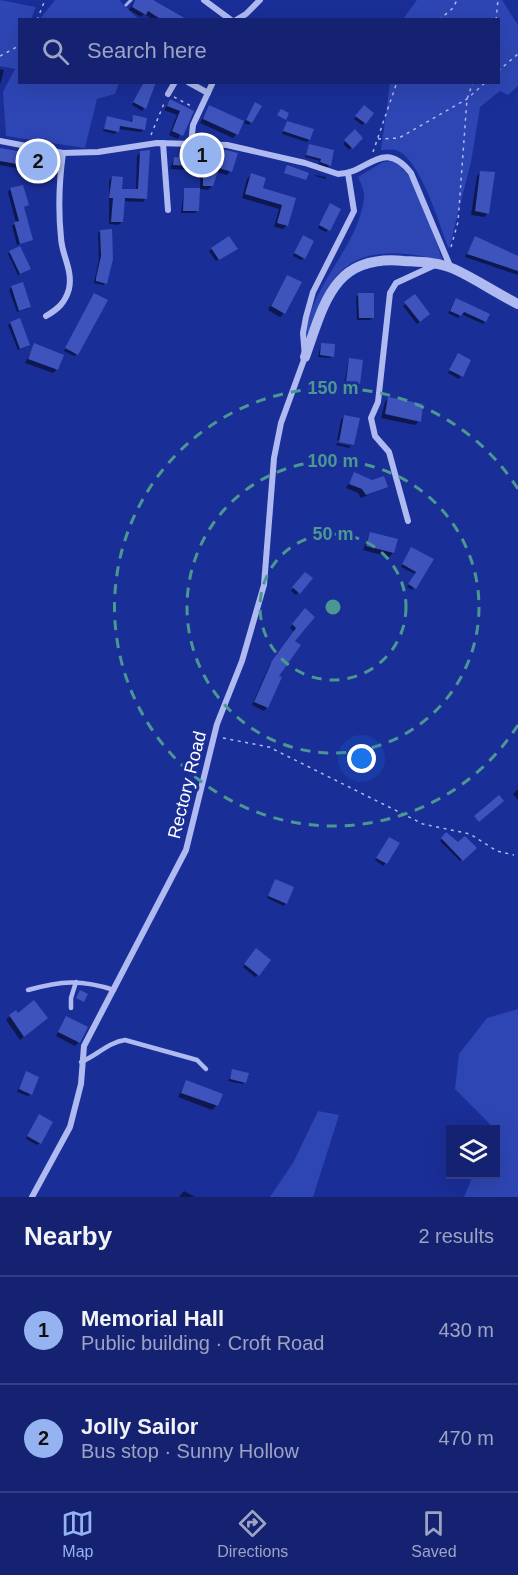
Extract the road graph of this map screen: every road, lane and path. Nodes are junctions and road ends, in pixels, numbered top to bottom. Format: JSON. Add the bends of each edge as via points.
{"nodes":[{"id":1,"x":45,"y":0,"type":"edge"},
{"id":2,"x":204,"y":0,"type":"edge"},
{"id":3,"x":260,"y":0,"type":"edge"},
{"id":4,"x":457,"y":0,"type":"edge"},
{"id":5,"x":498,"y":0,"type":"edge"},
{"id":6,"x":38,"y":18,"type":"edge"},
{"id":7,"x":228,"y":18,"type":"edge"},
{"id":8,"x":239,"y":18,"type":"edge"},
{"id":9,"x":441,"y":18,"type":"edge"},
{"id":10,"x":496,"y":18,"type":"edge"},
{"id":11,"x":18,"y":44,"type":"edge"},
{"id":12,"x":518,"y":54,"type":"edge"},
{"id":13,"x":0,"y":56,"type":"edge"},
{"id":14,"x":500,"y":69,"type":"edge"},
{"id":15,"x":174,"y":84,"type":"edge"},
{"id":16,"x":192,"y":84,"type":"edge"},
{"id":17,"x":212,"y":84,"type":"edge"},
{"id":18,"x":396,"y":84,"type":"edge"},
{"id":19,"x":472,"y":84,"type":"edge"},
{"id":20,"x":484,"y":84,"type":"edge"},
{"id":21,"x":208,"y":93,"type":"junction"},
{"id":22,"x":168,"y":94,"type":"junction"},
{"id":23,"x":467,"y":99,"type":"junction"},
{"id":24,"x":200,"y":111,"type":"junction"},
{"id":25,"x":378,"y":139,"type":"junction"},
{"id":26,"x":0,"y":141,"type":"edge"},
{"id":27,"x":163,"y":143,"type":"junction"},
{"id":28,"x":151,"y":144,"type":"junction"},
{"id":29,"x":191,"y":144,"type":"junction"},
{"id":30,"x":63,"y":153,"type":"junction"},
{"id":31,"x":368,"y":163,"type":"junction"},
{"id":32,"x":348,"y":173,"type":"junction"},
{"id":33,"x":168,"y":210,"type":"dead end"},
{"id":34,"x":445,"y":264,"type":"junction"},
{"id":35,"x":518,"y":304,"type":"edge"},
{"id":36,"x":46,"y":316,"type":"dead end"},
{"id":37,"x":305,"y":357,"type":"junction"},
{"id":38,"x":408,"y":521,"type":"dead end"},
{"id":39,"x":216,"y":737,"type":"junction"},
{"id":40,"x":514,"y":855,"type":"dead end"},
{"id":41,"x":76,"y":982,"type":"junction"},
{"id":42,"x":28,"y":990,"type":"dead end"},
{"id":43,"x":114,"y":990,"type":"junction"},
{"id":44,"x":71,"y":1008,"type":"dead end"},
{"id":45,"x":81,"y":1062,"type":"junction"},
{"id":46,"x":206,"y":1069,"type":"dead end"},
{"id":47,"x":33,"y":1197,"type":"edge"}],
"edges":[{"from":1,"to":6,"type":"path"},
{"from":2,"to":7,"type":"street"},
{"from":3,"to":8,"type":"street"},
{"from":4,"to":9,"type":"path"},
{"from":5,"to":10,"type":"path"},
{"from":11,"to":13,"type":"path"},
{"from":12,"to":14,"type":"path"},
{"from":15,"to":22,"type":"street"},
{"from":16,"to":21,"type":"street"},
{"from":17,"to":21,"type":"street"},
{"from":18,"to":25,"type":"path"},
{"from":19,"to":23,"type":"path"},
{"from":20,"to":23,"type":"path"},
{"from":21,"to":24,"type":"street"},
{"from":22,"to":24,"type":"path"},
{"from":22,"to":28,"type":"path","via":[[152,131]]},
{"from":23,"to":25,"type":"path","via":[[399,138]]},
{"from":23,"to":34,"type":"path","via":[[458,222]]},
{"from":24,"to":29,"type":"street","via":[[193,125]]},
{"from":25,"to":31,"type":"path"},
{"from":26,"to":30,"type":"street"},
{"from":27,"to":28,"type":"street"},
{"from":27,"to":29,"type":"street"},
{"from":27,"to":33,"type":"street"},
{"from":28,"to":30,"type":"street"},
{"from":29,"to":32,"type":"street","via":[[227,145],[338,174]]},
{"from":30,"to":36,"type":"street","via":[[58,188],[61,241],[70,275],[61,308]]},
{"from":31,"to":32,"type":"street"},
{"from":31,"to":34,"type":"street","via":[[386,157],[411,173]]},
{"from":32,"to":37,"type":"street","name":"Rectory Road","via":[[354,211],[313,292],[303,333]]},
{"from":34,"to":35,"type":"street"},
{"from":34,"to":37,"type":"street","via":[[380,259],[351,268],[331,292]]},
{"from":34,"to":38,"type":"street","via":[[396,283],[390,293],[378,402],[371,418],[375,436],[388,452]]},
{"from":37,"to":39,"type":"street","name":"Rectory Road","via":[[277,442],[264,585]]},
{"from":39,"to":40,"type":"path","via":[[269,747],[423,824],[470,834],[496,851]]},
{"from":39,"to":43,"type":"street","name":"Rectory Road","via":[[186,850]]},
{"from":41,"to":42,"type":"lane","via":[[60,981]]},
{"from":41,"to":43,"type":"lane"},
{"from":41,"to":44,"type":"lane"},
{"from":43,"to":45,"type":"street","name":"Rectory Road","via":[[84,1046]]},
{"from":45,"to":46,"type":"lane","via":[[125,1040],[197,1060]]},
{"from":45,"to":47,"type":"street","name":"Rectory Road","via":[[81,1084],[70,1127]]}]}
